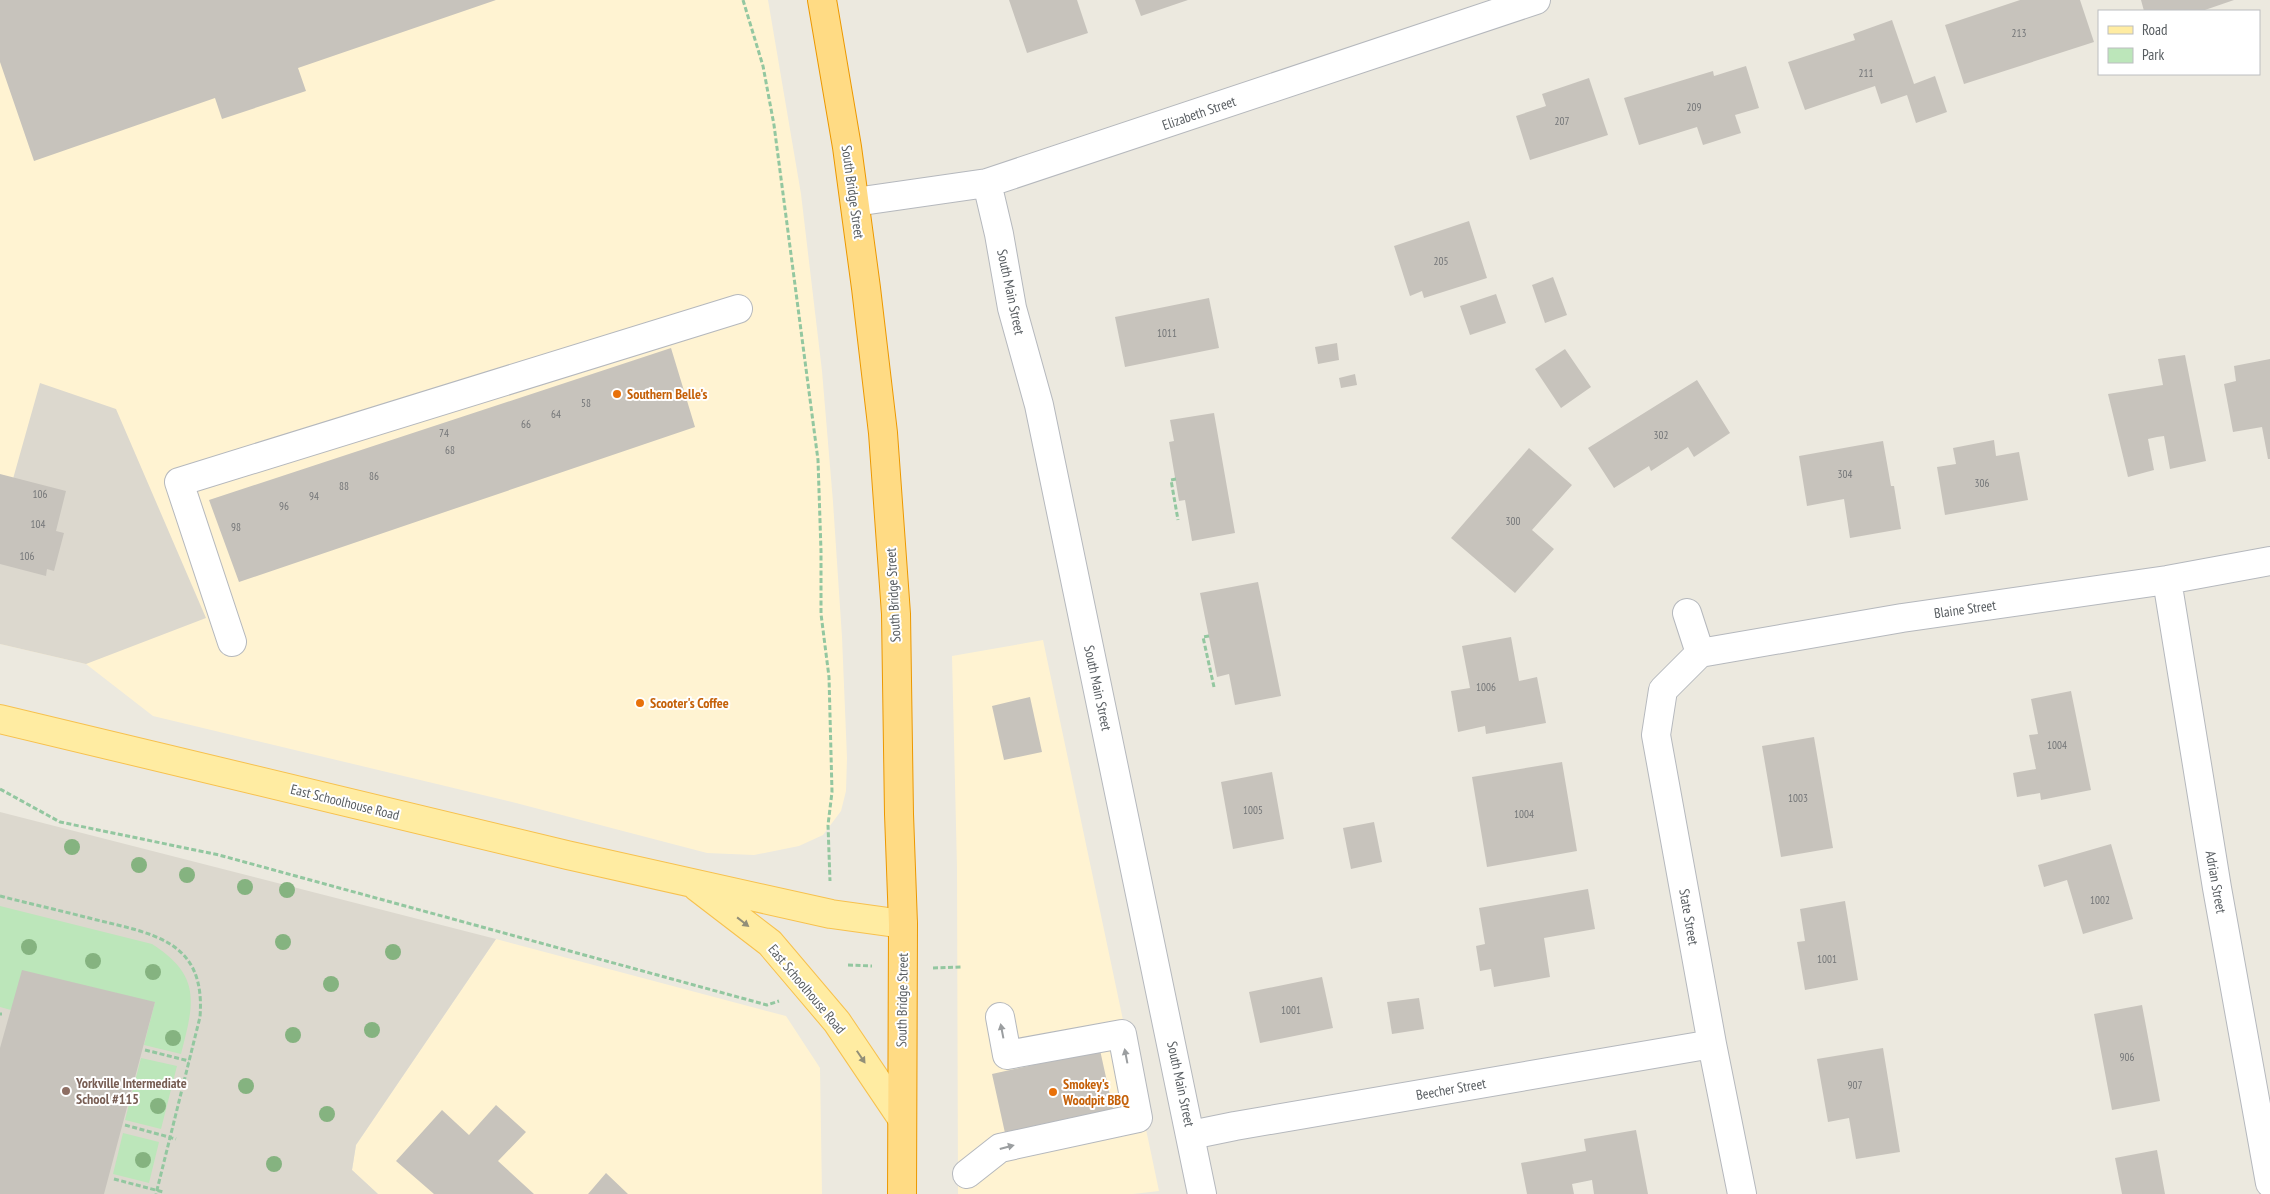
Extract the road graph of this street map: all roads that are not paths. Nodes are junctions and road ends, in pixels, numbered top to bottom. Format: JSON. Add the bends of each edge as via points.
{"nodes":[{"id":1,"x":822,"y":0,"type":"edge"},
{"id":2,"x":1536,"y":0,"type":"edge"},
{"id":3,"x":987,"y":183,"type":"junction"},
{"id":4,"x":855,"y":202,"type":"junction"},
{"id":5,"x":738,"y":309,"type":"dead end"},
{"id":6,"x":2270,"y":561,"type":"edge"},
{"id":7,"x":2167,"y":580,"type":"junction"},
{"id":8,"x":1687,"y":613,"type":"dead end"},
{"id":9,"x":232,"y":642,"type":"dead end"},
{"id":10,"x":1700,"y":652,"type":"junction"},
{"id":11,"x":0,"y":719,"type":"edge"},
{"id":12,"x":690,"y":882,"type":"junction"},
{"id":13,"x":903,"y":924,"type":"junction"},
{"id":14,"x":1000,"y":1017,"type":"dead end"},
{"id":15,"x":1712,"y":1044,"type":"junction"},
{"id":16,"x":901,"y":1117,"type":"junction"},
{"id":17,"x":1191,"y":1135,"type":"junction"},
{"id":18,"x":967,"y":1174,"type":"dead end"},
{"id":19,"x":2270,"y":1183,"type":"edge"},
{"id":20,"x":902,"y":1194,"type":"edge"},
{"id":21,"x":1202,"y":1194,"type":"edge"},
{"id":22,"x":1742,"y":1194,"type":"edge"}],
"edges":[{"from":1,"to":4,"type":"highway","name":"South Bridge Street"},
{"from":2,"to":3,"type":"street","name":"Elizabeth Street"},
{"from":3,"to":4,"type":"street","name":"Elizabeth Street"},
{"from":3,"to":17,"type":"street","name":"South Main Street","via":[[1012,308],[1039,405]]},
{"from":4,"to":13,"type":"highway","name":"South Bridge Street","via":[[883,433],[896,614]]},
{"from":5,"to":9,"type":"street","via":[[178,482]]},
{"from":6,"to":7,"type":"street","name":"Blaine Street"},
{"from":7,"to":10,"type":"street","name":"Blaine Street","via":[[1902,618]]},
{"from":7,"to":19,"type":"street","name":"Adrian Street","via":[[2216,888]]},
{"from":8,"to":10,"type":"street"},
{"from":10,"to":15,"type":"street","name":"State Street","via":[[1664,690],[1656,735]]},
{"from":11,"to":12,"type":"main road","name":"East Schoolhouse Road"},
{"from":12,"to":13,"type":"main road","name":"East Schoolhouse Road","via":[[831,914]]},
{"from":12,"to":16,"type":"main road","name":"East Schoolhouse Road","one_way":true,"via":[[770,943],[837,1022]]},
{"from":13,"to":16,"type":"highway","name":"South Bridge Street"},
{"from":18,"to":14,"type":"street","one_way":true,"via":[[1000,1148],[1138,1118],[1122,1034],[1007,1055]]},
{"from":15,"to":17,"type":"street","name":"Beecher Street"},
{"from":15,"to":22,"type":"street","name":"State Street"},
{"from":16,"to":20,"type":"highway","name":"South Bridge Street"},
{"from":17,"to":21,"type":"street","name":"South Main Street"}]}
